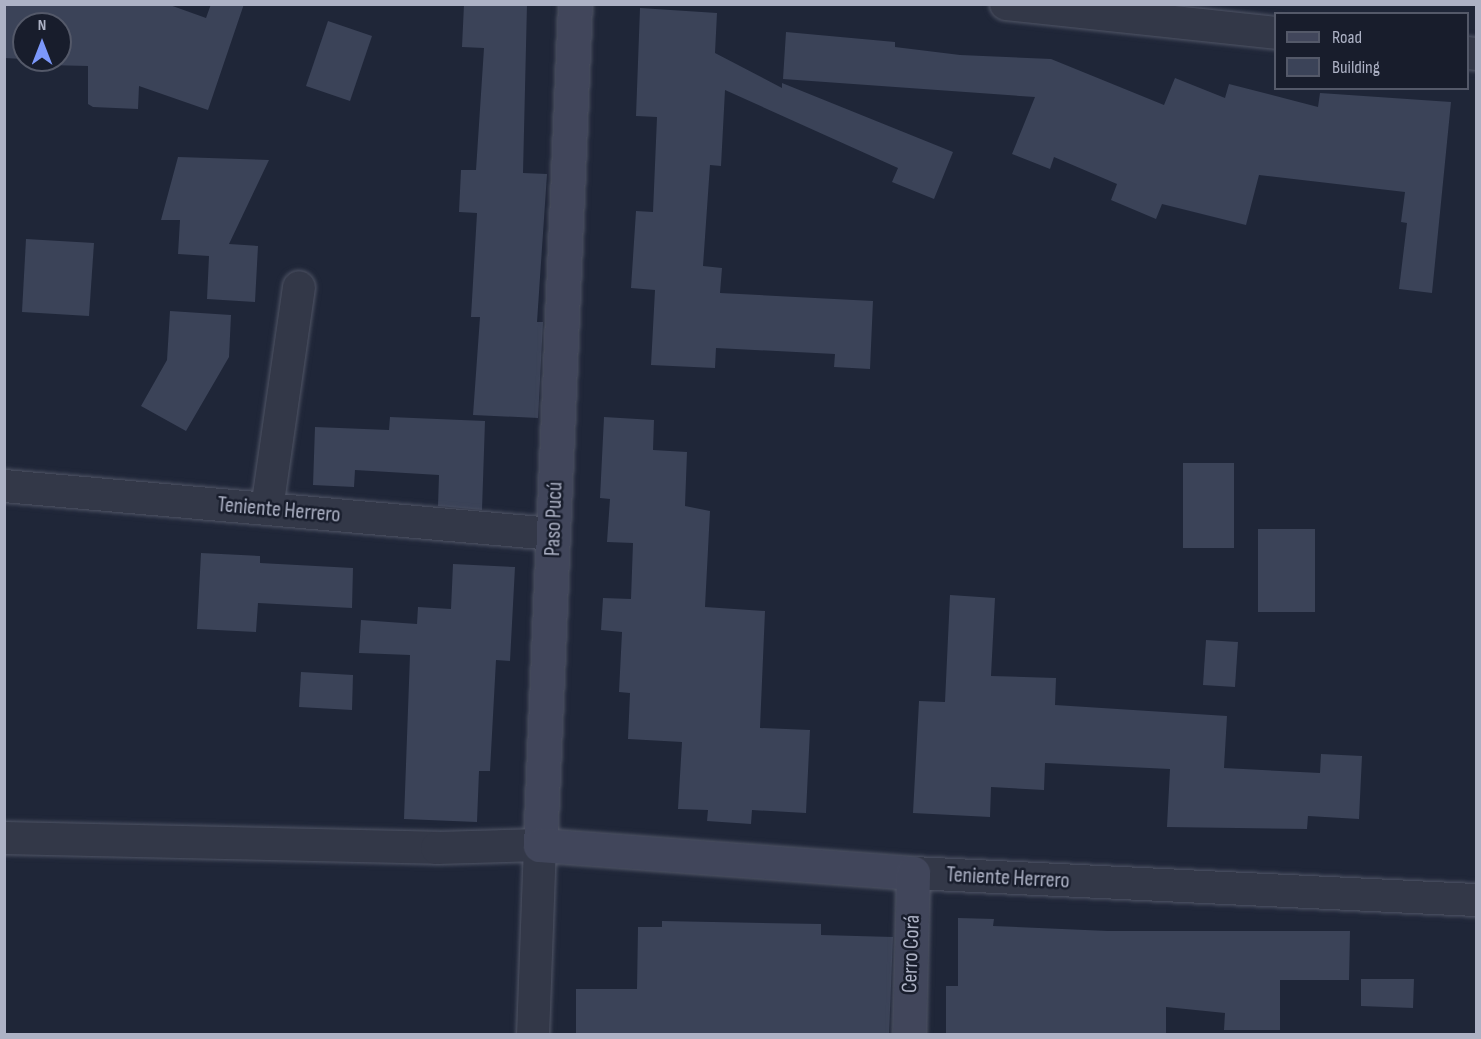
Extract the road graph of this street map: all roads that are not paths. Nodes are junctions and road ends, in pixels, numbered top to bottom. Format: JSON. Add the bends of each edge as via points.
{"nodes":[{"id":1,"x":575,"y":4,"type":"edge"},
{"id":2,"x":1006,"y":4,"type":"edge"},
{"id":3,"x":1044,"y":7,"type":"edge"},
{"id":4,"x":1274,"y":33,"type":"edge"},
{"id":5,"x":299,"y":287,"type":"dead end"},
{"id":6,"x":4,"y":486,"type":"edge"},
{"id":7,"x":267,"y":509,"type":"junction"},
{"id":8,"x":553,"y":534,"type":"junction"},
{"id":9,"x":4,"y":838,"type":"edge"},
{"id":10,"x":540,"y":845,"type":"junction"},
{"id":11,"x":913,"y":873,"type":"junction"},
{"id":12,"x":1476,"y":900,"type":"edge"},
{"id":13,"x":533,"y":1035,"type":"edge"},
{"id":14,"x":909,"y":1035,"type":"edge"}],
"edges":[{"from":1,"to":8,"type":"main road","name":"Paso Pucú"},
{"from":2,"to":3,"type":"street"},
{"from":3,"to":4,"type":"street"},
{"from":5,"to":7,"type":"street"},
{"from":6,"to":7,"type":"street","name":"Teniente Herrero"},
{"from":7,"to":8,"type":"street","name":"Teniente Herrero"},
{"from":8,"to":10,"type":"main road","name":"Paso Pucú"},
{"from":9,"to":10,"type":"street","via":[[437,848]]},
{"from":10,"to":11,"type":"main road","name":"Teniente Herrero"},
{"from":10,"to":13,"type":"street","name":"Paso Pucú"},
{"from":11,"to":12,"type":"street","name":"Teniente Herrero"},
{"from":11,"to":14,"type":"main road","name":"Cerro Corá"}]}
